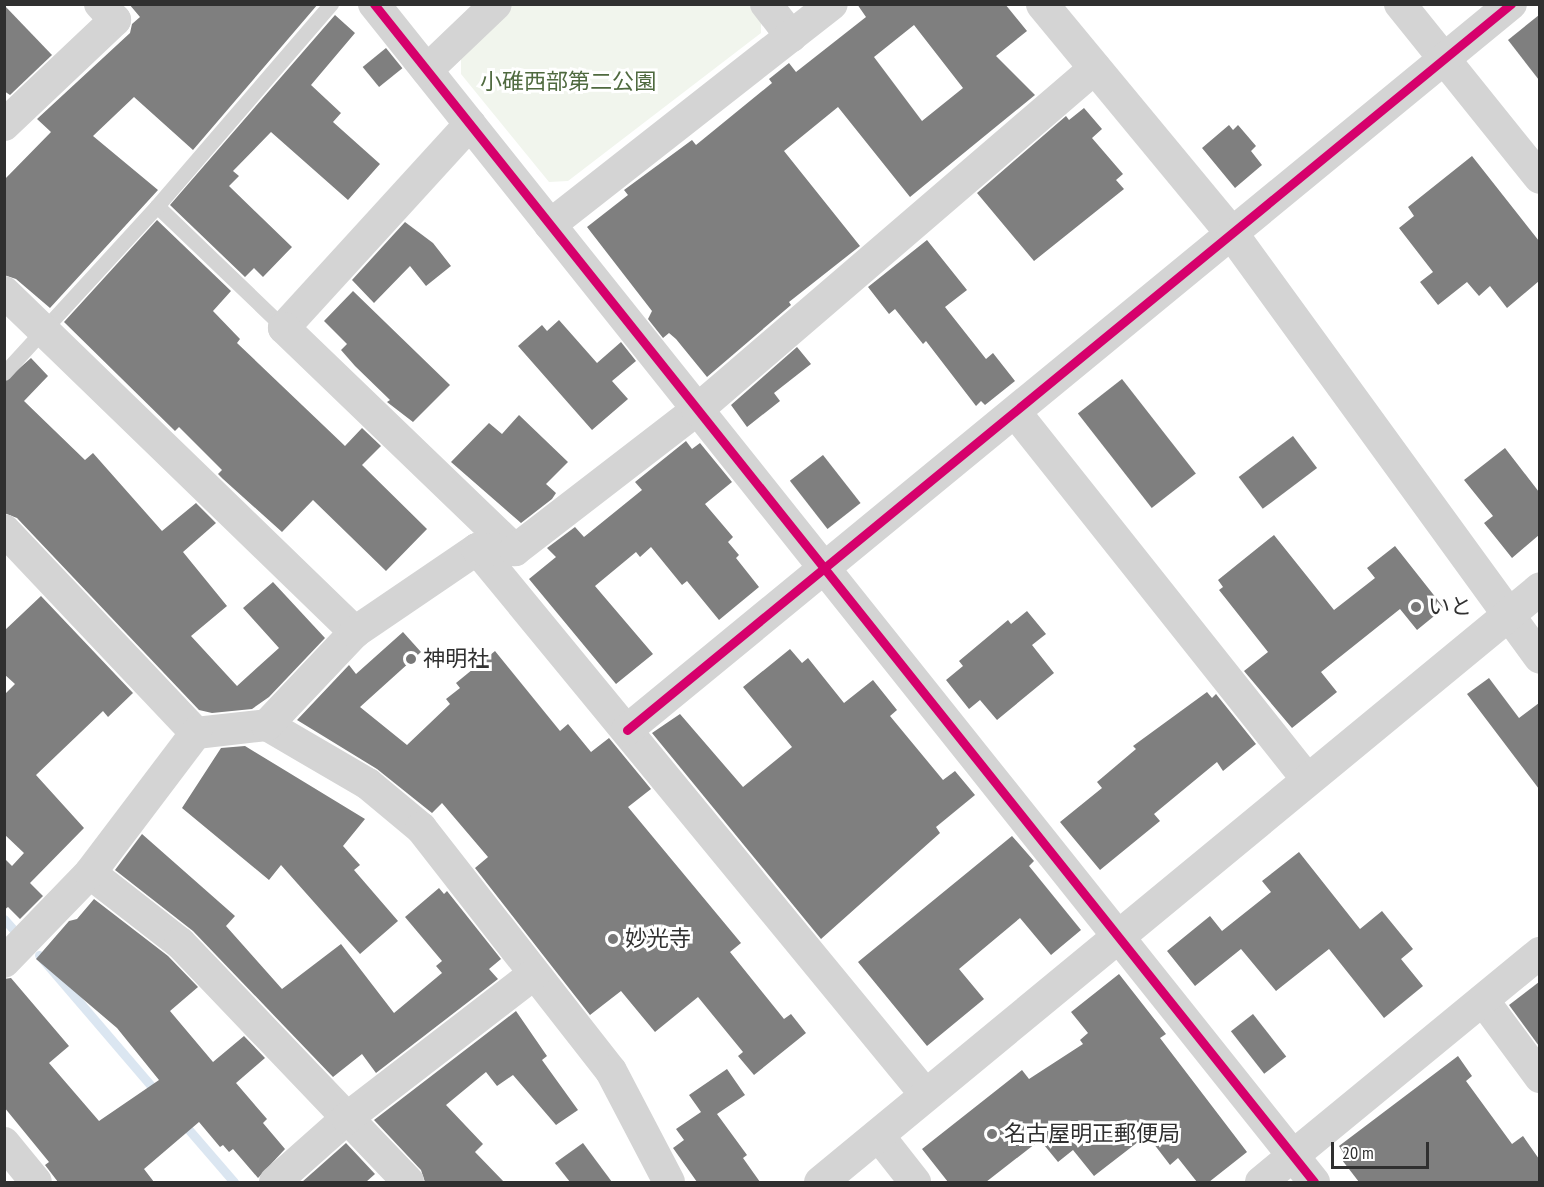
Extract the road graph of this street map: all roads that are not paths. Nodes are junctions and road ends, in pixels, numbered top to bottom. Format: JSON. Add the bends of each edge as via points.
{"nodes":[{"id":1,"x":100,"y":4,"type":"edge"},
{"id":2,"x":331,"y":4,"type":"edge"},
{"id":3,"x":374,"y":4,"type":"edge"},
{"id":4,"x":496,"y":4,"type":"edge"},
{"id":5,"x":766,"y":4,"type":"edge"},
{"id":6,"x":832,"y":4,"type":"edge"},
{"id":7,"x":1042,"y":4,"type":"edge"},
{"id":8,"x":1400,"y":4,"type":"edge"},
{"id":9,"x":1511,"y":4,"type":"edge"},
{"id":10,"x":791,"y":36,"type":"junction"},
{"id":11,"x":1444,"y":60,"type":"junction"},
{"id":12,"x":1095,"y":68,"type":"junction"},
{"id":13,"x":427,"y":70,"type":"junction"},
{"id":14,"x":470,"y":124,"type":"junction"},
{"id":15,"x":4,"y":125,"type":"edge"},
{"id":16,"x":1539,"y":178,"type":"edge"},
{"id":17,"x":158,"y":207,"type":"junction"},
{"id":18,"x":550,"y":225,"type":"junction"},
{"id":19,"x":1232,"y":234,"type":"junction"},
{"id":20,"x":4,"y":292,"type":"edge"},
{"id":21,"x":284,"y":328,"type":"junction"},
{"id":22,"x":45,"y":331,"type":"junction"},
{"id":23,"x":4,"y":373,"type":"edge"},
{"id":24,"x":697,"y":410,"type":"junction"},
{"id":25,"x":1015,"y":412,"type":"junction"},
{"id":26,"x":4,"y":530,"type":"edge"},
{"id":27,"x":477,"y":549,"type":"junction"},
{"id":28,"x":515,"y":550,"type":"junction"},
{"id":29,"x":824,"y":568,"type":"junction"},
{"id":30,"x":1539,"y":588,"type":"edge"},
{"id":31,"x":1508,"y":614,"type":"junction"},
{"id":32,"x":356,"y":632,"type":"junction"},
{"id":33,"x":1539,"y":658,"type":"edge"},
{"id":34,"x":267,"y":725,"type":"junction"},
{"id":35,"x":627,"y":730,"type":"junction"},
{"id":36,"x":196,"y":733,"type":"junction"},
{"id":37,"x":1308,"y":780,"type":"junction"},
{"id":38,"x":90,"y":873,"type":"junction"},
{"id":39,"x":1117,"y":935,"type":"junction"},
{"id":40,"x":1539,"y":953,"type":"edge"},
{"id":41,"x":4,"y":962,"type":"edge"},
{"id":42,"x":534,"y":974,"type":"junction"},
{"id":43,"x":1483,"y":1000,"type":"junction"},
{"id":44,"x":1539,"y":1077,"type":"edge"},
{"id":45,"x":926,"y":1095,"type":"junction"},
{"id":46,"x":346,"y":1118,"type":"junction"},
{"id":47,"x":878,"y":1135,"type":"junction"},
{"id":48,"x":4,"y":1143,"type":"edge"},
{"id":49,"x":1294,"y":1155,"type":"junction"},
{"id":50,"x":36,"y":1182,"type":"edge"},
{"id":51,"x":275,"y":1182,"type":"edge"},
{"id":52,"x":408,"y":1182,"type":"edge"},
{"id":53,"x":669,"y":1182,"type":"edge"},
{"id":54,"x":820,"y":1182,"type":"edge"},
{"id":55,"x":915,"y":1182,"type":"edge"},
{"id":56,"x":1261,"y":1182,"type":"edge"},
{"id":57,"x":1314,"y":1182,"type":"edge"}],
"edges":[{"from":1,"to":15,"type":"street","via":[[115,20]]},
{"from":2,"to":17,"type":"lane"},
{"from":3,"to":13,"type":"street"},
{"from":4,"to":13,"type":"street"},
{"from":5,"to":10,"type":"street"},
{"from":6,"to":10,"type":"street"},
{"from":7,"to":12,"type":"street"},
{"from":8,"to":11,"type":"street"},
{"from":9,"to":11,"type":"street"},
{"from":10,"to":18,"type":"street"},
{"from":11,"to":16,"type":"street"},
{"from":11,"to":19,"type":"street"},
{"from":12,"to":19,"type":"street"},
{"from":12,"to":24,"type":"street"},
{"from":13,"to":14,"type":"street"},
{"from":14,"to":18,"type":"street"},
{"from":14,"to":21,"type":"street"},
{"from":17,"to":21,"type":"lane"},
{"from":17,"to":22,"type":"lane"},
{"from":18,"to":24,"type":"street"},
{"from":19,"to":25,"type":"street"},
{"from":19,"to":31,"type":"street"},
{"from":20,"to":22,"type":"street"},
{"from":21,"to":28,"type":"street"},
{"from":22,"to":23,"type":"lane"},
{"from":22,"to":32,"type":"street"},
{"from":24,"to":28,"type":"street"},
{"from":24,"to":29,"type":"street"},
{"from":25,"to":29,"type":"street"},
{"from":25,"to":37,"type":"street"},
{"from":26,"to":36,"type":"street"},
{"from":27,"to":28,"type":"street"},
{"from":27,"to":32,"type":"street"},
{"from":27,"to":35,"type":"street"},
{"from":29,"to":35,"type":"street"},
{"from":29,"to":39,"type":"street"},
{"from":30,"to":31,"type":"street"},
{"from":31,"to":33,"type":"street"},
{"from":31,"to":37,"type":"street"},
{"from":32,"to":34,"type":"street"},
{"from":34,"to":36,"type":"street"},
{"from":34,"to":42,"type":"street","via":[[368,784],[421,828]]},
{"from":35,"to":45,"type":"street"},
{"from":36,"to":38,"type":"street"},
{"from":37,"to":39,"type":"street"},
{"from":38,"to":41,"type":"street"},
{"from":38,"to":46,"type":"street","via":[[180,943]]},
{"from":39,"to":45,"type":"street"},
{"from":39,"to":49,"type":"street"},
{"from":40,"to":43,"type":"street"},
{"from":42,"to":46,"type":"street"},
{"from":42,"to":53,"type":"street","via":[[611,1071]]},
{"from":43,"to":44,"type":"street"},
{"from":43,"to":49,"type":"street"},
{"from":45,"to":47,"type":"street"},
{"from":46,"to":51,"type":"street"},
{"from":46,"to":52,"type":"street"},
{"from":47,"to":54,"type":"street"},
{"from":47,"to":55,"type":"street"},
{"from":48,"to":50,"type":"street"},
{"from":49,"to":56,"type":"street"},
{"from":49,"to":57,"type":"street"}]}
